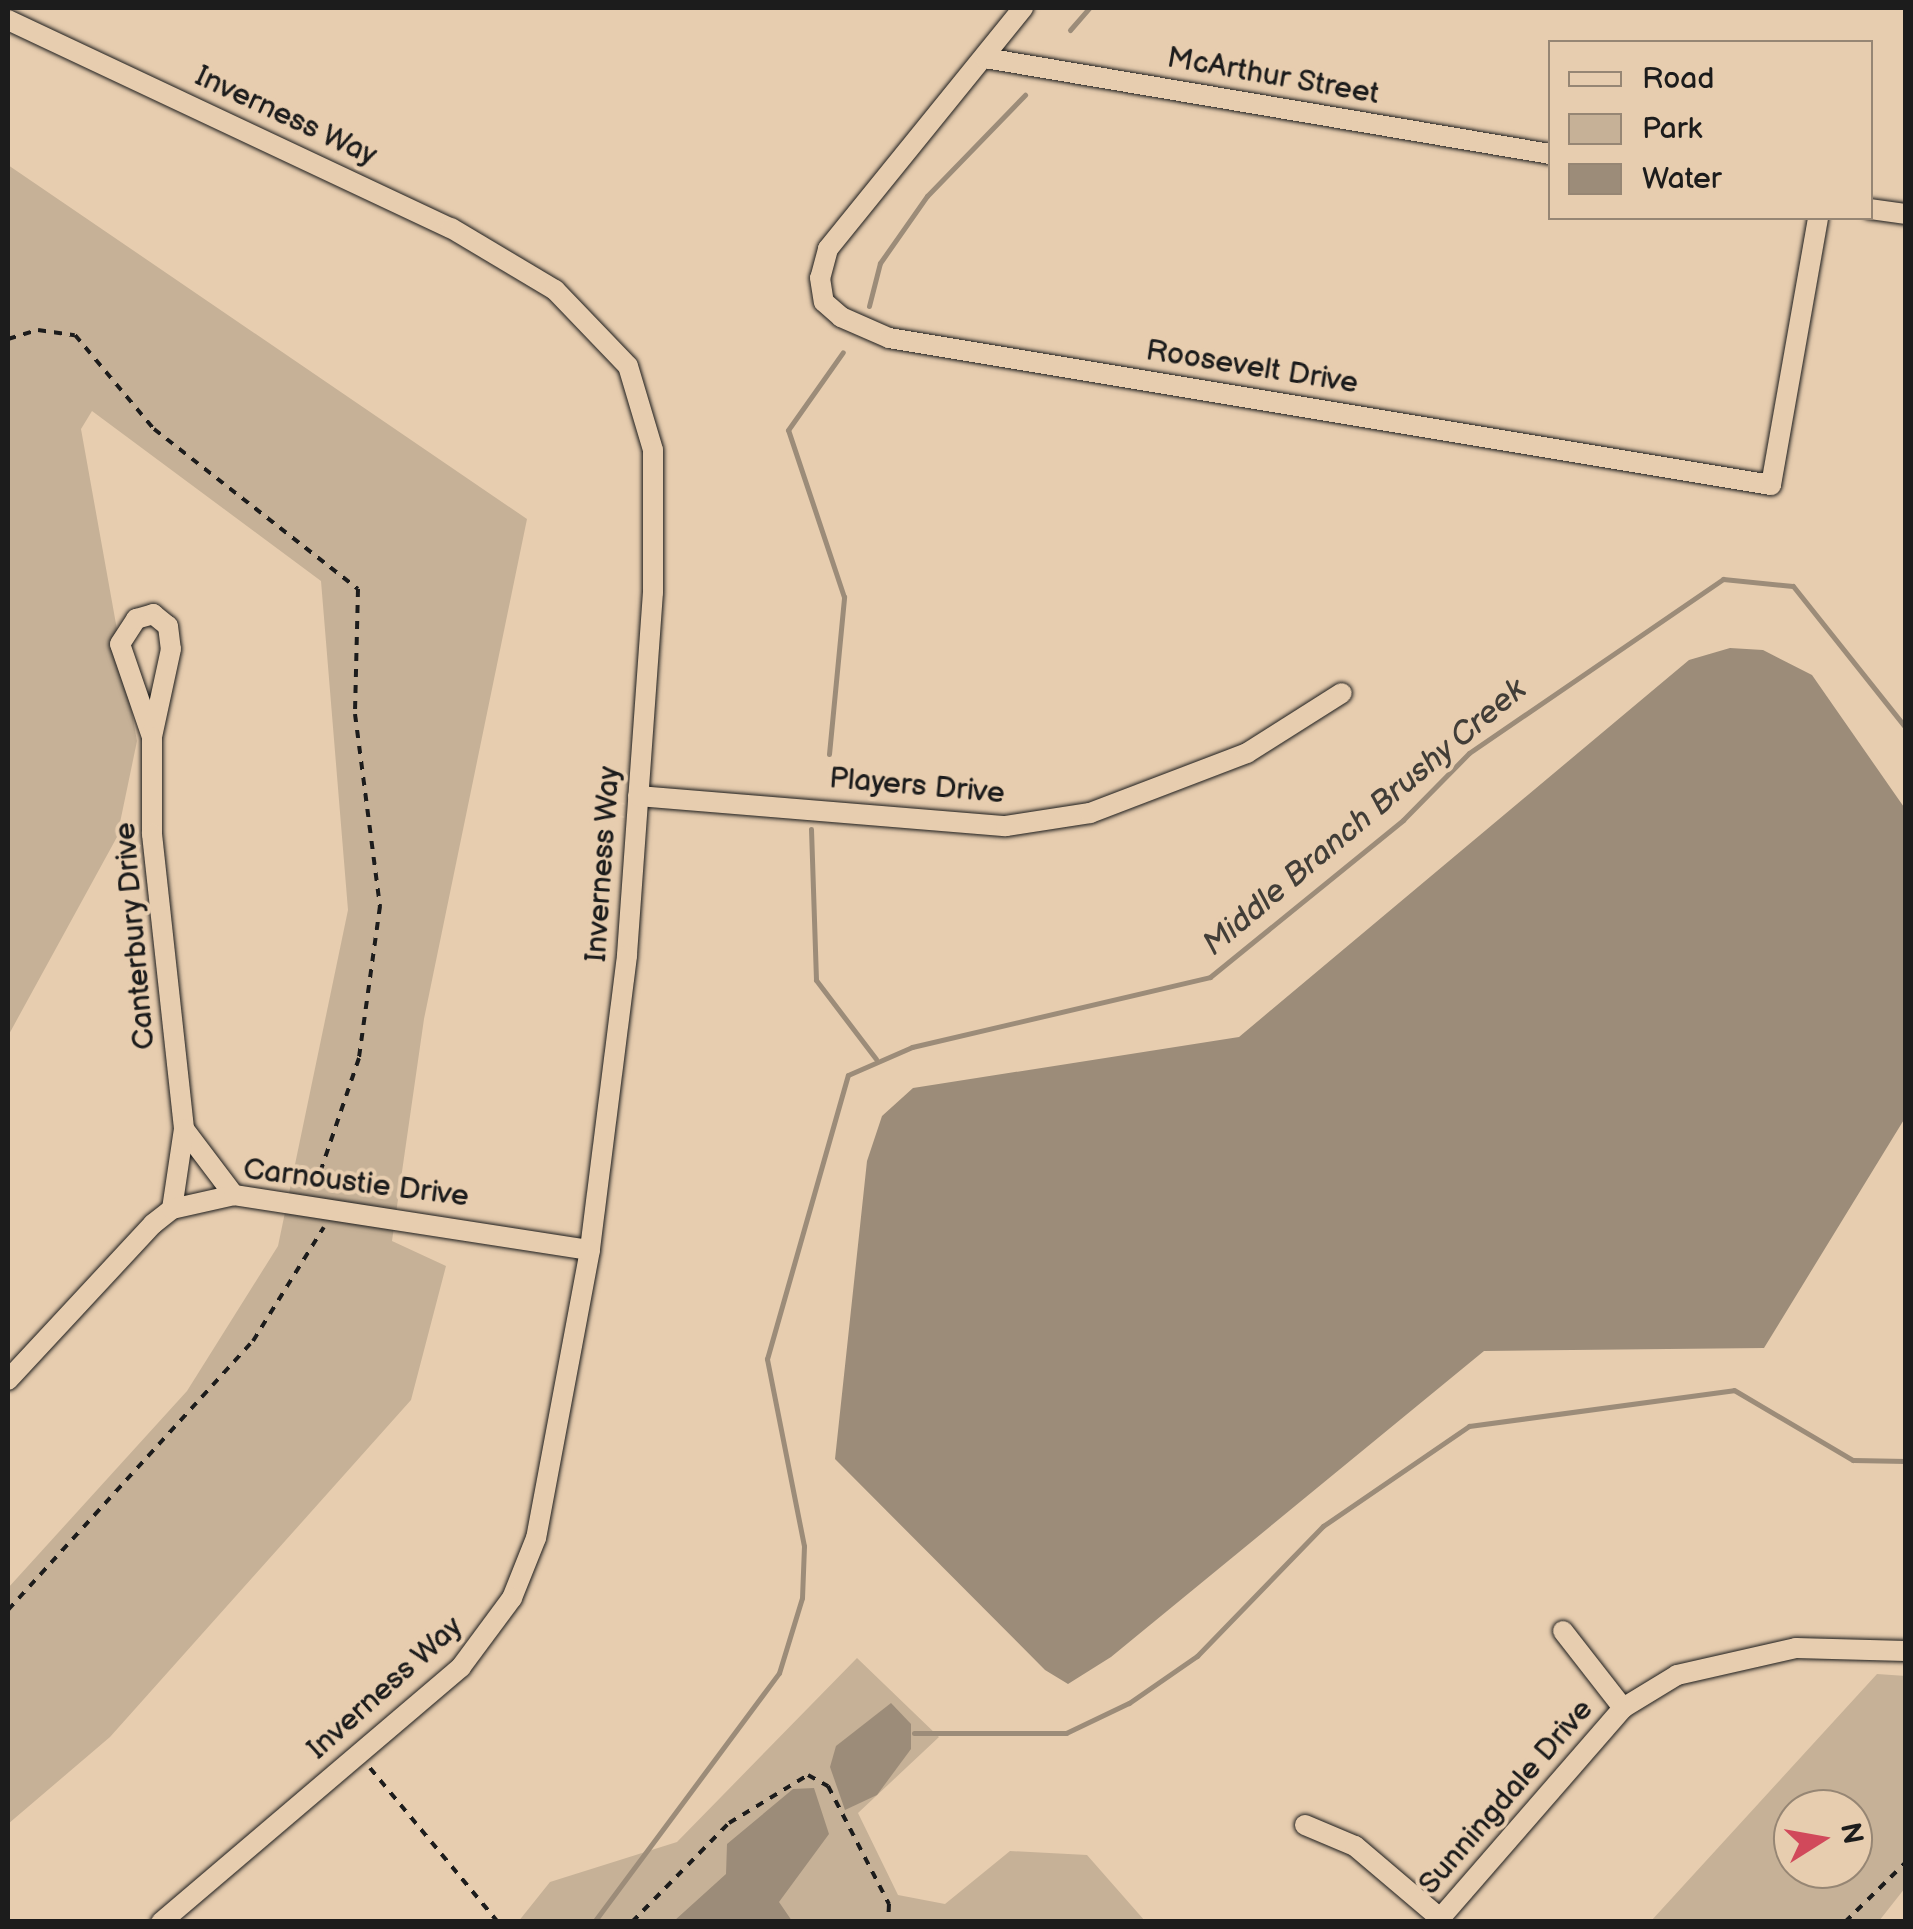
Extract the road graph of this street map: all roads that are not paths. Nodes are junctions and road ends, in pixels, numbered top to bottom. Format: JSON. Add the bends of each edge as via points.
{"nodes":[{"id":1,"x":1024,"y":8,"type":"edge"},
{"id":2,"x":8,"y":20,"type":"edge"},
{"id":3,"x":985,"y":58,"type":"junction"},
{"id":4,"x":1548,"y":154,"type":"edge"},
{"id":5,"x":1873,"y":209,"type":"edge"},
{"id":6,"x":1906,"y":214,"type":"edge"},
{"id":7,"x":1818,"y":220,"type":"edge"},
{"id":8,"x":1342,"y":693,"type":"dead end"},
{"id":9,"x":152,"y":738,"type":"junction"},
{"id":10,"x":638,"y":796,"type":"junction"},
{"id":11,"x":184,"y":1130,"type":"junction"},
{"id":12,"x":234,"y":1195,"type":"junction"},
{"id":13,"x":172,"y":1209,"type":"junction"},
{"id":14,"x":590,"y":1250,"type":"junction"},
{"id":15,"x":8,"y":1380,"type":"edge"},
{"id":16,"x":1563,"y":1631,"type":"dead end"},
{"id":17,"x":1906,"y":1651,"type":"edge"},
{"id":18,"x":1622,"y":1708,"type":"junction"},
{"id":19,"x":1305,"y":1825,"type":"dead end"},
{"id":20,"x":1438,"y":1920,"type":"edge"},
{"id":21,"x":161,"y":1922,"type":"edge"}],
"edges":[{"from":1,"to":3,"type":"street","name":"Roosevelt Drive"},
{"from":2,"to":10,"type":"street","name":"Inverness Way","via":[[451,228],[597,326],[647,406],[653,450]]},
{"from":3,"to":4,"type":"street","name":"McArthur Street"},
{"from":3,"to":7,"type":"street","name":"Roosevelt Drive","via":[[892,159],[828,249],[820,278],[824,302],[840,317],[889,338],[1771,485]]},
{"from":5,"to":6,"type":"street"},
{"from":8,"to":10,"type":"street","name":"Players Drive","via":[[1247,753],[1090,813],[1006,826]]},
{"from":9,"to":9,"type":"street","name":"Canterbury Drive","via":[[172,650],[168,626],[153,614],[136,620],[120,644]]},
{"from":9,"to":11,"type":"street","name":"Canterbury Drive","via":[[157,919]]},
{"from":10,"to":14,"type":"street","name":"Inverness Way"},
{"from":11,"to":12,"type":"street"},
{"from":11,"to":13,"type":"street","name":"Canterbury Drive"},
{"from":12,"to":13,"type":"street","name":"Carnoustie Drive"},
{"from":12,"to":14,"type":"street","name":"Carnoustie Drive","via":[[319,1202]]},
{"from":13,"to":15,"type":"street"},
{"from":14,"to":21,"type":"street","name":"Inverness Way","via":[[558,1448],[512,1598],[461,1667]]},
{"from":16,"to":18,"type":"street"},
{"from":17,"to":18,"type":"street","name":"Sunningdale Drive","via":[[1796,1648],[1735,1657],[1677,1675]]},
{"from":18,"to":20,"type":"street","name":"Sunningdale Drive"},
{"from":19,"to":20,"type":"street","via":[[1355,1846]]}]}
